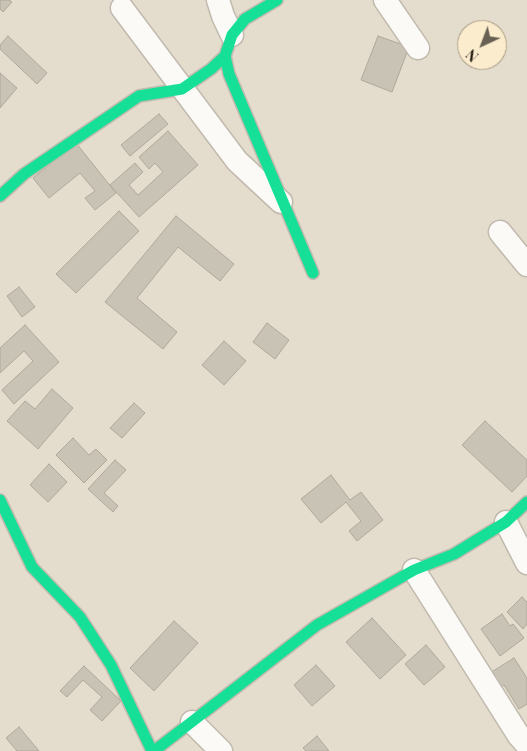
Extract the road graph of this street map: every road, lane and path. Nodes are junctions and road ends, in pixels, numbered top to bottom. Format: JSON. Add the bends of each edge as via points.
{"nodes":[{"id":1,"x":218,"y":0,"type":"edge"},
{"id":2,"x":277,"y":0,"type":"edge"},
{"id":3,"x":386,"y":0,"type":"edge"},
{"id":4,"x":122,"y":8,"type":"dead end"},
{"id":5,"x":232,"y":35,"type":"junction"},
{"id":6,"x":418,"y":48,"type":"dead end"},
{"id":7,"x":225,"y":56,"type":"junction"},
{"id":8,"x":182,"y":90,"type":"junction"},
{"id":9,"x":0,"y":196,"type":"edge"},
{"id":10,"x":284,"y":204,"type":"junction"},
{"id":11,"x":500,"y":232,"type":"dead end"},
{"id":12,"x":527,"y":265,"type":"edge"},
{"id":13,"x":312,"y":273,"type":"dead end"},
{"id":14,"x":0,"y":500,"type":"edge"},
{"id":15,"x":527,"y":502,"type":"edge"},
{"id":16,"x":506,"y":522,"type":"junction"},
{"id":17,"x":527,"y":563,"type":"edge"},
{"id":18,"x":414,"y":570,"type":"junction"},
{"id":19,"x":192,"y":722,"type":"junction"},
{"id":20,"x":524,"y":736,"type":"edge"},
{"id":21,"x":153,"y":751,"type":"edge"},
{"id":22,"x":221,"y":751,"type":"edge"}],
"edges":[{"from":1,"to":5,"type":"street"},
{"from":2,"to":5,"type":"street","via":[[246,18]]},
{"from":3,"to":6,"type":"street"},
{"from":4,"to":8,"type":"street"},
{"from":5,"to":7,"type":"street"},
{"from":7,"to":8,"type":"street","via":[[212,70]]},
{"from":7,"to":10,"type":"street","via":[[229,74]]},
{"from":8,"to":9,"type":"street","via":[[139,96],[24,174]]},
{"from":8,"to":10,"type":"street","via":[[237,161]]},
{"from":10,"to":13,"type":"street"},
{"from":11,"to":12,"type":"street"},
{"from":14,"to":21,"type":"street","via":[[32,567],[80,617],[111,665]]},
{"from":15,"to":16,"type":"street"},
{"from":16,"to":17,"type":"street"},
{"from":16,"to":18,"type":"street","via":[[454,554]]},
{"from":18,"to":19,"type":"street","via":[[317,625]]},
{"from":18,"to":20,"type":"street"},
{"from":19,"to":21,"type":"street"},
{"from":19,"to":22,"type":"street"}]}
